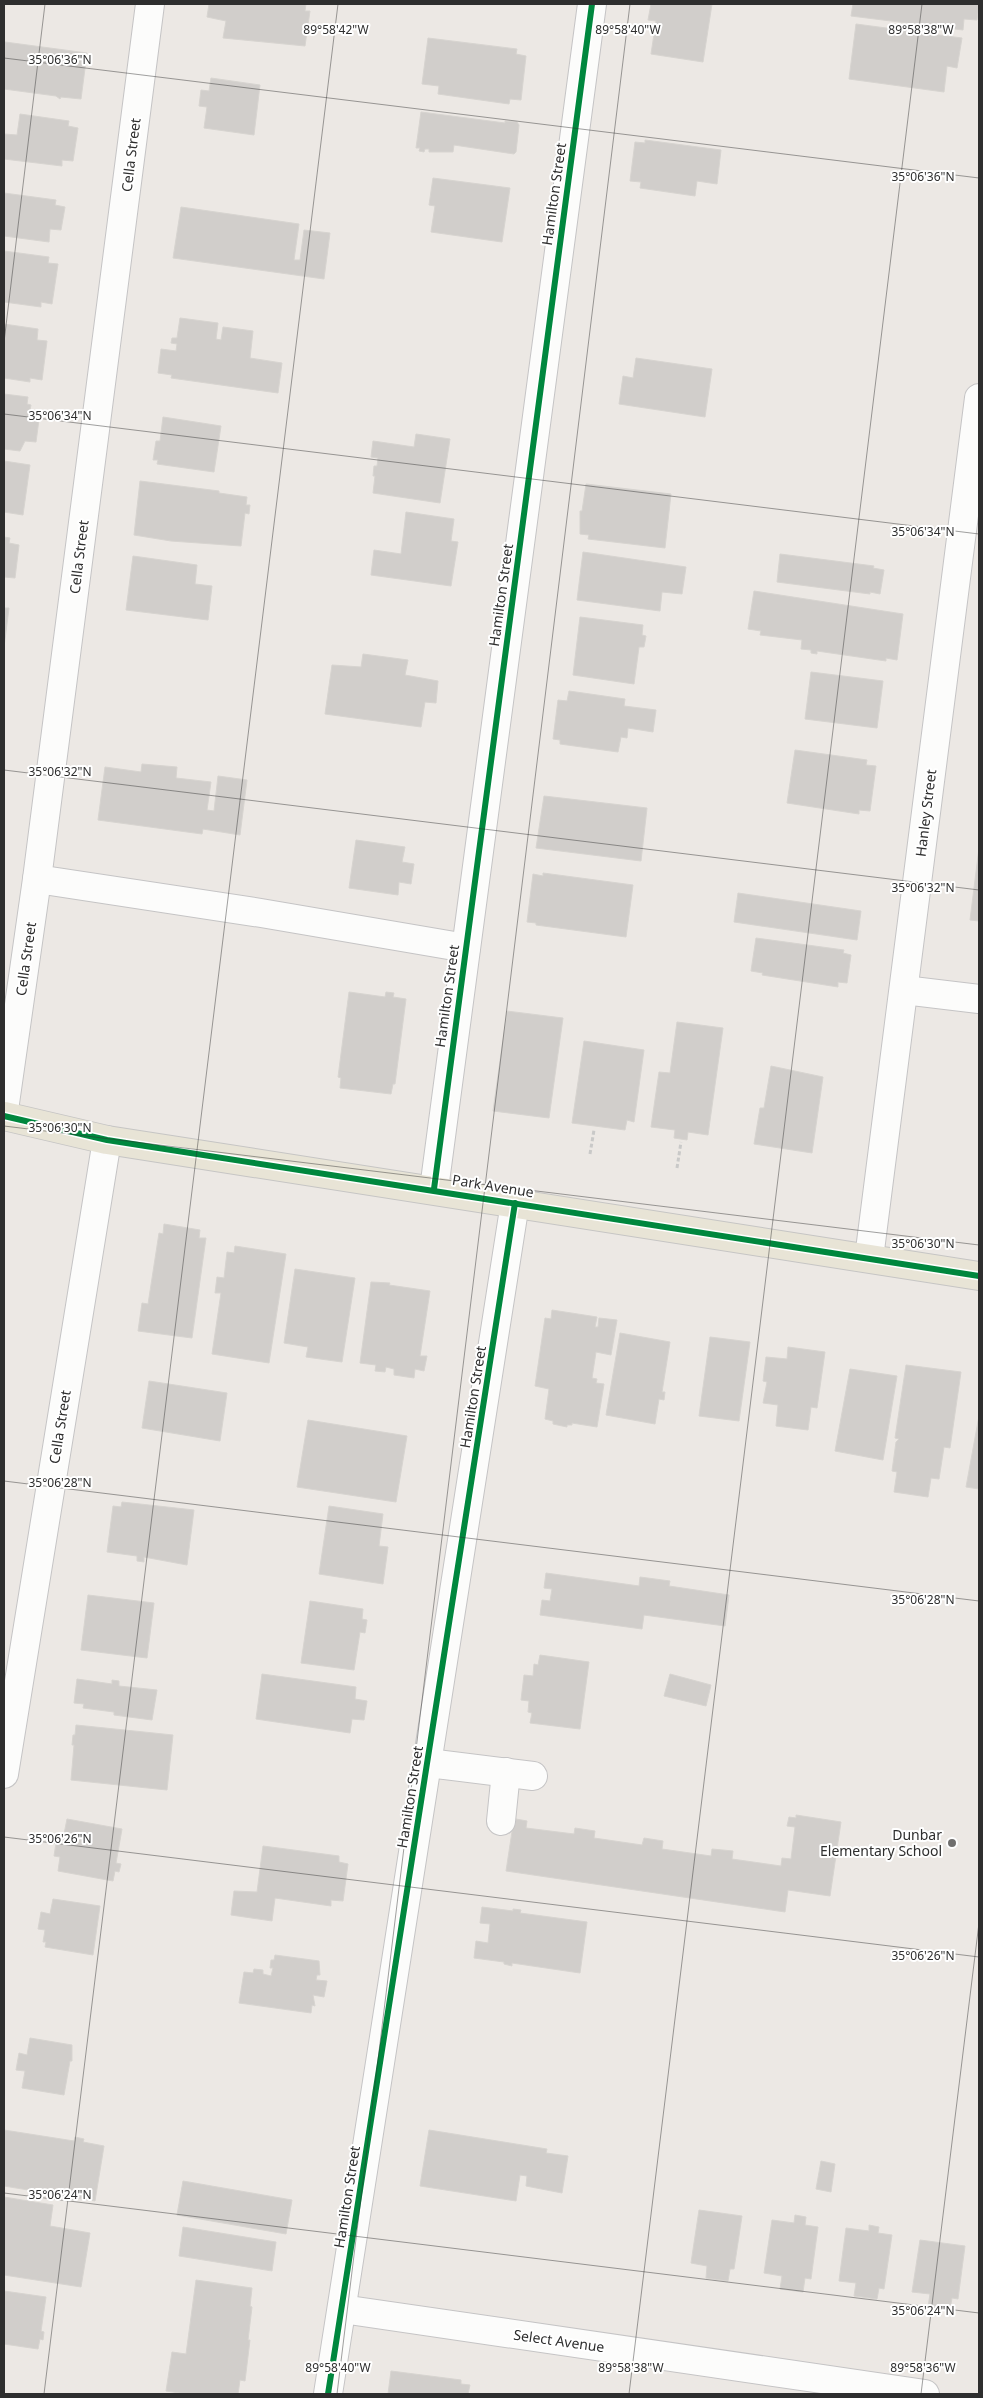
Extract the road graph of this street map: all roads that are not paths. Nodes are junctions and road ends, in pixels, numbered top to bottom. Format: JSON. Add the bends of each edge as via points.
{"nodes":[{"id":1,"x":150,"y":4,"type":"edge"},
{"id":2,"x":592,"y":4,"type":"edge"},
{"id":3,"x":979,"y":398,"type":"edge"},
{"id":4,"x":37,"y":879,"type":"junction"},
{"id":5,"x":466,"y":948,"type":"junction"},
{"id":6,"x":904,"y":990,"type":"junction"},
{"id":7,"x":979,"y":999,"type":"edge"},
{"id":8,"x":4,"y":1110,"type":"edge"},
{"id":9,"x":4,"y":1116,"type":"edge"},
{"id":10,"x":107,"y":1140,"type":"junction"},
{"id":11,"x":434,"y":1190,"type":"junction"},
{"id":12,"x":515,"y":1203,"type":"junction"},
{"id":13,"x":869,"y":1258,"type":"junction"},
{"id":14,"x":979,"y":1276,"type":"edge"},
{"id":15,"x":428,"y":1763,"type":"junction"},
{"id":16,"x":506,"y":1772,"type":"junction"},
{"id":17,"x":4,"y":1774,"type":"edge"},
{"id":18,"x":533,"y":1776,"type":"dead end"},
{"id":19,"x":501,"y":1821,"type":"dead end"},
{"id":20,"x":342,"y":2309,"type":"junction"},
{"id":21,"x":328,"y":2394,"type":"edge"},
{"id":22,"x":925,"y":2394,"type":"edge"}],
"edges":[{"from":1,"to":4,"type":"street","name":"Cella Street"},
{"from":2,"to":5,"type":"street","name":"Hamilton Street"},
{"from":3,"to":6,"type":"street","name":"Hanley Street"},
{"from":4,"to":5,"type":"street"},
{"from":4,"to":8,"type":"street","name":"Cella Street"},
{"from":5,"to":11,"type":"street","name":"Hamilton Street"},
{"from":6,"to":7,"type":"street"},
{"from":6,"to":13,"type":"street","name":"Hanley Street"},
{"from":9,"to":10,"type":"main road","name":"Park Avenue"},
{"from":10,"to":11,"type":"main road","name":"Park Avenue"},
{"from":10,"to":17,"type":"street","name":"Cella Street"},
{"from":11,"to":12,"type":"main road","name":"Park Avenue"},
{"from":12,"to":13,"type":"main road","name":"Park Avenue"},
{"from":12,"to":15,"type":"street","name":"Hamilton Street"},
{"from":13,"to":14,"type":"main road","name":"Park Avenue"},
{"from":15,"to":16,"type":"street"},
{"from":15,"to":20,"type":"street","name":"Hamilton Street"},
{"from":16,"to":18,"type":"street"},
{"from":16,"to":19,"type":"street"},
{"from":20,"to":21,"type":"street","name":"Hamilton Street"},
{"from":20,"to":22,"type":"street","name":"Select Avenue"}]}
